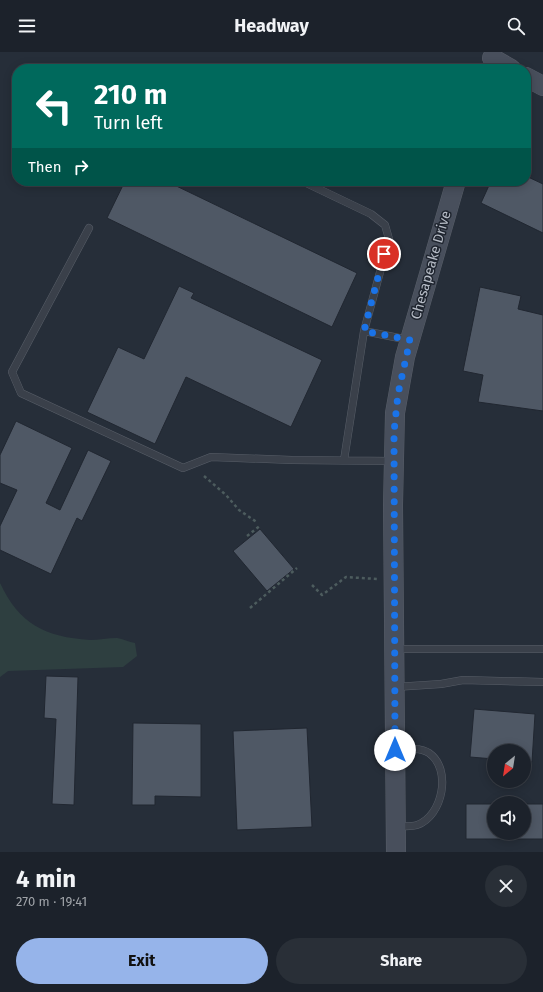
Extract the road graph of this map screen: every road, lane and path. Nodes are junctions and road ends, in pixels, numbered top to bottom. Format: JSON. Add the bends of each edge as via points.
{"nodes":[{"id":1,"x":531,"y":80,"type":"edge"},
{"id":2,"x":543,"y":86,"type":"edge"},
{"id":3,"x":312,"y":186,"type":"edge"},
{"id":4,"x":455,"y":186,"type":"edge"},
{"id":5,"x":90,"y":228,"type":"dead end"},
{"id":6,"x":364,"y":331,"type":"junction"},
{"id":7,"x":410,"y":340,"type":"junction"},
{"id":8,"x":344,"y":460,"type":"junction"},
{"id":9,"x":394,"y":461,"type":"junction"},
{"id":10,"x":204,"y":476,"type":"dead end"},
{"id":11,"x":258,"y":523,"type":"dead end"},
{"id":12,"x":261,"y":525,"type":"dead end"},
{"id":13,"x":247,"y":536,"type":"dead end"},
{"id":14,"x":297,"y":568,"type":"dead end"},
{"id":15,"x":377,"y":579,"type":"dead end"},
{"id":16,"x":312,"y":585,"type":"dead end"},
{"id":17,"x":250,"y":608,"type":"dead end"},
{"id":18,"x":394,"y":649,"type":"junction"},
{"id":19,"x":543,"y":649,"type":"edge"},
{"id":20,"x":543,"y":682,"type":"edge"},
{"id":21,"x":394,"y":687,"type":"junction"},
{"id":22,"x":395,"y":750,"type":"junction"},
{"id":23,"x":396,"y":826,"type":"junction"},
{"id":24,"x":396,"y":852,"type":"edge"}],
"edges":[{"from":1,"to":2,"type":"street"},
{"from":3,"to":6,"type":"lane","via":[[371,214],[385,225],[389,239]]},
{"from":4,"to":7,"type":"street","name":"Chesapeake Drive"},
{"from":5,"to":8,"type":"lane","via":[[12,372],[21,393],[183,468],[211,457]]},
{"from":6,"to":7,"type":"lane"},
{"from":6,"to":8,"type":"lane"},
{"from":7,"to":9,"type":"street","name":"Chesapeake Drive","via":[[398,394]]},
{"from":8,"to":9,"type":"lane"},
{"from":9,"to":18,"type":"street","name":"Chesapeake Drive"},
{"from":10,"to":11,"type":"path","via":[[239,510]]},
{"from":12,"to":13,"type":"path"},
{"from":14,"to":17,"type":"path"},
{"from":15,"to":16,"type":"path","via":[[346,576],[322,595]]},
{"from":18,"to":19,"type":"lane"},
{"from":18,"to":21,"type":"street","name":"Chesapeake Drive"},
{"from":20,"to":21,"type":"lane","via":[[463,680]]},
{"from":21,"to":22,"type":"street","name":"Chesapeake Drive"},
{"from":22,"to":23,"type":"street","name":"Chesapeake Drive"},
{"from":22,"to":23,"type":"lane","via":[[414,749],[430,753],[440,766],[442,790],[435,812],[426,820],[418,825]]},
{"from":23,"to":24,"type":"street","name":"Chesapeake Drive"}]}
